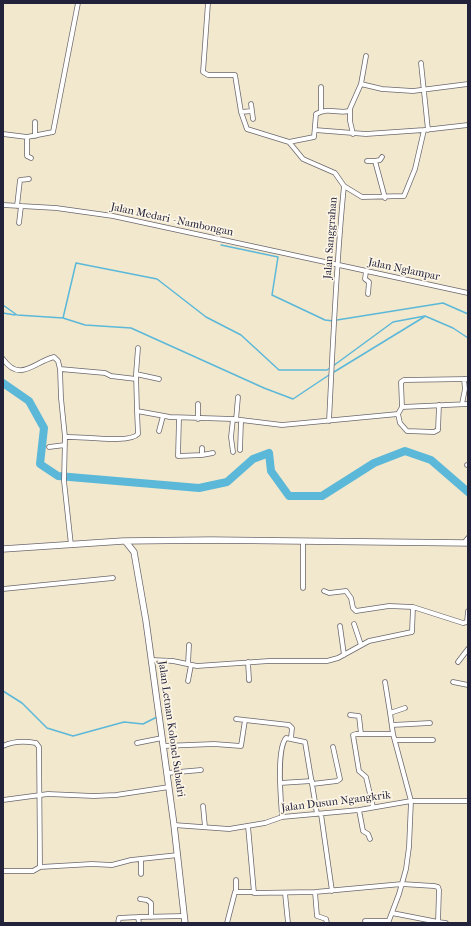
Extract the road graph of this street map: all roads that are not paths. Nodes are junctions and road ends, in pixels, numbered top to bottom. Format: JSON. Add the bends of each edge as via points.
{"nodes":[{"id":1,"x":78,"y":3,"type":"edge"},
{"id":2,"x":208,"y":3,"type":"edge"},
{"id":3,"x":366,"y":56,"type":"dead end"},
{"id":4,"x":421,"y":63,"type":"dead end"},
{"id":5,"x":360,"y":84,"type":"junction"},
{"id":6,"x":468,"y":84,"type":"edge"},
{"id":7,"x":321,"y":87,"type":"dead end"},
{"id":8,"x":424,"y":89,"type":"junction"},
{"id":9,"x":252,"y":104,"type":"dead end"},
{"id":10,"x":350,"y":109,"type":"junction"},
{"id":11,"x":252,"y":110,"type":"junction"},
{"id":12,"x":241,"y":112,"type":"junction"},
{"id":13,"x":321,"y":112,"type":"junction"},
{"id":14,"x":254,"y":118,"type":"dead end"},
{"id":15,"x":35,"y":122,"type":"dead end"},
{"id":16,"x":468,"y":125,"type":"edge"},
{"id":17,"x":315,"y":130,"type":"junction"},
{"id":18,"x":426,"y":130,"type":"junction"},
{"id":19,"x":3,"y":134,"type":"edge"},
{"id":20,"x":353,"y":134,"type":"junction"},
{"id":21,"x":35,"y":136,"type":"junction"},
{"id":22,"x":26,"y":137,"type":"junction"},
{"id":23,"x":289,"y":142,"type":"junction"},
{"id":24,"x":382,"y":157,"type":"dead end"},
{"id":25,"x":31,"y":158,"type":"dead end"},
{"id":26,"x":367,"y":161,"type":"dead end"},
{"id":27,"x":375,"y":161,"type":"junction"},
{"id":28,"x":28,"y":179,"type":"dead end"},
{"id":29,"x":344,"y":186,"type":"junction"},
{"id":30,"x":385,"y":198,"type":"junction"},
{"id":31,"x":3,"y":205,"type":"edge"},
{"id":32,"x":19,"y":206,"type":"junction"},
{"id":33,"x":19,"y":223,"type":"dead end"},
{"id":34,"x":336,"y":265,"type":"junction"},
{"id":35,"x":366,"y":271,"type":"junction"},
{"id":36,"x":468,"y":293,"type":"edge"},
{"id":37,"x":368,"y":294,"type":"dead end"},
{"id":38,"x":138,"y":348,"type":"dead end"},
{"id":39,"x":3,"y":359,"type":"edge"},
{"id":40,"x":60,"y":369,"type":"junction"},
{"id":41,"x":136,"y":376,"type":"junction"},
{"id":42,"x":159,"y":379,"type":"dead end"},
{"id":43,"x":466,"y":379,"type":"edge"},
{"id":44,"x":238,"y":397,"type":"dead end"},
{"id":45,"x":198,"y":404,"type":"dead end"},
{"id":46,"x":462,"y":404,"type":"junction"},
{"id":47,"x":468,"y":404,"type":"edge"},
{"id":48,"x":439,"y":405,"type":"junction"},
{"id":49,"x":402,"y":407,"type":"junction"},
{"id":50,"x":137,"y":411,"type":"junction"},
{"id":51,"x":398,"y":414,"type":"junction"},
{"id":52,"x":163,"y":416,"type":"junction"},
{"id":53,"x":179,"y":418,"type":"junction"},
{"id":54,"x":198,"y":419,"type":"junction"},
{"id":55,"x":237,"y":420,"type":"junction"},
{"id":56,"x":329,"y":421,"type":"junction"},
{"id":57,"x":159,"y":431,"type":"dead end"},
{"id":58,"x":65,"y":437,"type":"junction"},
{"id":59,"x":65,"y":445,"type":"junction"},
{"id":60,"x":49,"y":447,"type":"dead end"},
{"id":61,"x":202,"y":448,"type":"dead end"},
{"id":62,"x":240,"y":450,"type":"dead end"},
{"id":63,"x":232,"y":452,"type":"dead end"},
{"id":64,"x":213,"y":453,"type":"dead end"},
{"id":65,"x":202,"y":455,"type":"junction"},
{"id":66,"x":468,"y":538,"type":"edge"},
{"id":67,"x":136,"y":541,"type":"junction"},
{"id":68,"x":126,"y":542,"type":"junction"},
{"id":69,"x":303,"y":542,"type":"junction"},
{"id":70,"x":466,"y":543,"type":"edge"},
{"id":71,"x":71,"y":545,"type":"junction"},
{"id":72,"x":3,"y":549,"type":"edge"},
{"id":73,"x":134,"y":552,"type":"junction"},
{"id":74,"x":113,"y":578,"type":"dead end"},
{"id":75,"x":303,"y":588,"type":"dead end"},
{"id":76,"x":3,"y":590,"type":"edge"},
{"id":77,"x":324,"y":591,"type":"dead end"},
{"id":78,"x":413,"y":607,"type":"junction"},
{"id":79,"x":468,"y":611,"type":"edge"},
{"id":80,"x":468,"y":622,"type":"edge"},
{"id":81,"x":354,"y":624,"type":"dead end"},
{"id":82,"x":340,"y":626,"type":"dead end"},
{"id":83,"x":361,"y":644,"type":"junction"},
{"id":84,"x":189,"y":645,"type":"dead end"},
{"id":85,"x":468,"y":649,"type":"edge"},
{"id":86,"x":344,"y":655,"type":"junction"},
{"id":87,"x":152,"y":660,"type":"junction"},
{"id":88,"x":248,"y":662,"type":"junction"},
{"id":89,"x":458,"y":662,"type":"dead end"},
{"id":90,"x":190,"y":665,"type":"junction"},
{"id":91,"x":249,"y":680,"type":"dead end"},
{"id":92,"x":188,"y":681,"type":"dead end"},
{"id":93,"x":385,"y":682,"type":"dead end"},
{"id":94,"x":453,"y":682,"type":"dead end"},
{"id":95,"x":468,"y":685,"type":"edge"},
{"id":96,"x":390,"y":689,"type":"dead end"},
{"id":97,"x":405,"y":708,"type":"dead end"},
{"id":98,"x":391,"y":713,"type":"junction"},
{"id":99,"x":350,"y":715,"type":"dead end"},
{"id":100,"x":236,"y":719,"type":"dead end"},
{"id":101,"x":244,"y":720,"type":"junction"},
{"id":102,"x":430,"y":723,"type":"dead end"},
{"id":103,"x":392,"y":725,"type":"junction"},
{"id":104,"x":361,"y":734,"type":"junction"},
{"id":105,"x":394,"y":734,"type":"junction"},
{"id":106,"x":162,"y":738,"type":"junction"},
{"id":107,"x":291,"y":738,"type":"junction"},
{"id":108,"x":395,"y":740,"type":"junction"},
{"id":109,"x":433,"y":740,"type":"dead end"},
{"id":110,"x":137,"y":743,"type":"dead end"},
{"id":111,"x":3,"y":746,"type":"edge"},
{"id":112,"x":163,"y":746,"type":"junction"},
{"id":113,"x":333,"y":747,"type":"dead end"},
{"id":114,"x":201,"y":770,"type":"dead end"},
{"id":115,"x":167,"y":773,"type":"junction"},
{"id":116,"x":280,"y":783,"type":"junction"},
{"id":117,"x":312,"y":783,"type":"junction"},
{"id":118,"x":169,"y":787,"type":"junction"},
{"id":119,"x":40,"y":795,"type":"junction"},
{"id":120,"x":3,"y":800,"type":"edge"},
{"id":121,"x":408,"y":801,"type":"junction"},
{"id":122,"x":468,"y":801,"type":"edge"},
{"id":123,"x":203,"y":806,"type":"dead end"},
{"id":124,"x":373,"y":807,"type":"junction"},
{"id":125,"x":359,"y":810,"type":"junction"},
{"id":126,"x":319,"y":814,"type":"junction"},
{"id":127,"x":282,"y":817,"type":"junction"},
{"id":128,"x":174,"y":825,"type":"junction"},
{"id":129,"x":248,"y":826,"type":"junction"},
{"id":130,"x":205,"y":827,"type":"junction"},
{"id":131,"x":370,"y":839,"type":"dead end"},
{"id":132,"x":178,"y":855,"type":"junction"},
{"id":133,"x":141,"y":859,"type":"junction"},
{"id":134,"x":40,"y":867,"type":"junction"},
{"id":135,"x":3,"y":871,"type":"edge"},
{"id":136,"x":141,"y":874,"type":"dead end"},
{"id":137,"x":236,"y":880,"type":"dead end"},
{"id":138,"x":402,"y":884,"type":"junction"},
{"id":139,"x":236,"y":891,"type":"junction"},
{"id":140,"x":332,"y":891,"type":"junction"},
{"id":141,"x":253,"y":892,"type":"junction"},
{"id":142,"x":315,"y":892,"type":"junction"},
{"id":143,"x":285,"y":893,"type":"junction"},
{"id":144,"x":140,"y":899,"type":"dead end"},
{"id":145,"x":392,"y":913,"type":"junction"},
{"id":146,"x":138,"y":916,"type":"junction"},
{"id":147,"x":151,"y":916,"type":"junction"},
{"id":148,"x":184,"y":916,"type":"junction"},
{"id":149,"x":365,"y":921,"type":"dead end"},
{"id":150,"x":388,"y":922,"type":"edge"},
{"id":151,"x":438,"y":922,"type":"edge"},
{"id":152,"x":118,"y":923,"type":"edge"},
{"id":153,"x":139,"y":923,"type":"edge"},
{"id":154,"x":185,"y":923,"type":"edge"},
{"id":155,"x":227,"y":923,"type":"edge"},
{"id":156,"x":288,"y":923,"type":"edge"},
{"id":157,"x":327,"y":923,"type":"edge"},
{"id":158,"x":446,"y":923,"type":"edge"}],
"edges":[{"from":1,"to":21,"type":"street","via":[[53,131],[50,134]]},
{"from":2,"to":12,"type":"street","via":[[202,70],[208,75],[235,75]]},
{"from":3,"to":5,"type":"street"},
{"from":4,"to":8,"type":"street"},
{"from":5,"to":8,"type":"street","via":[[400,91]]},
{"from":5,"to":10,"type":"street"},
{"from":6,"to":8,"type":"street"},
{"from":7,"to":13,"type":"street"},
{"from":8,"to":18,"type":"street"},
{"from":9,"to":11,"type":"street"},
{"from":10,"to":13,"type":"street","via":[[345,112]]},
{"from":10,"to":20,"type":"street"},
{"from":11,"to":12,"type":"street"},
{"from":11,"to":14,"type":"street"},
{"from":12,"to":23,"type":"street","via":[[248,129]]},
{"from":13,"to":17,"type":"street","via":[[316,114]]},
{"from":15,"to":21,"type":"street"},
{"from":16,"to":18,"type":"street"},
{"from":17,"to":20,"type":"street"},
{"from":17,"to":23,"type":"street","via":[[312,139]]},
{"from":18,"to":20,"type":"street"},
{"from":18,"to":30,"type":"street","name":"Jalan Sanggrahan","via":[[406,194],[400,198]]},
{"from":19,"to":22,"type":"street"},
{"from":21,"to":22,"type":"street"},
{"from":22,"to":25,"type":"street","via":[[27,156]]},
{"from":23,"to":29,"type":"street","via":[[308,162],[335,173]]},
{"from":24,"to":27,"type":"street"},
{"from":26,"to":27,"type":"street"},
{"from":27,"to":30,"type":"street"},
{"from":28,"to":32,"type":"street","via":[[20,180]]},
{"from":29,"to":30,"type":"street","name":"Jalan Sanggrahan","via":[[362,197]]},
{"from":29,"to":34,"type":"street","name":"Jalan Sanggrahan"},
{"from":31,"to":32,"type":"street","name":"Jalan Medari - Nambongan"},
{"from":32,"to":33,"type":"street"},
{"from":32,"to":34,"type":"street","name":"Jalan Medari - Nambongan","via":[[113,216]]},
{"from":34,"to":35,"type":"street","name":"Jalan Nglampar"},
{"from":34,"to":56,"type":"street","name":"Jalan Sanggrahan"},
{"from":35,"to":36,"type":"street","name":"Jalan Nglampar"},
{"from":35,"to":37,"type":"street","via":[[365,279],[369,282]]},
{"from":38,"to":41,"type":"street"},
{"from":39,"to":40,"type":"street","via":[[8,366],[21,370],[54,357]]},
{"from":40,"to":41,"type":"street","via":[[105,373],[111,376]]},
{"from":40,"to":58,"type":"street"},
{"from":41,"to":42,"type":"street"},
{"from":41,"to":50,"type":"street"},
{"from":43,"to":46,"type":"street"},
{"from":43,"to":49,"type":"street","via":[[404,380],[401,382]]},
{"from":44,"to":55,"type":"street"},
{"from":45,"to":54,"type":"street"},
{"from":46,"to":47,"type":"street"},
{"from":46,"to":48,"type":"street"},
{"from":48,"to":49,"type":"street"},
{"from":48,"to":51,"type":"street","via":[[438,430],[434,432],[407,431],[400,423]]},
{"from":49,"to":51,"type":"street"},
{"from":50,"to":52,"type":"street"},
{"from":50,"to":58,"type":"street","via":[[136,437],[125,440]]},
{"from":51,"to":56,"type":"street"},
{"from":52,"to":53,"type":"street"},
{"from":52,"to":57,"type":"street"},
{"from":53,"to":54,"type":"street"},
{"from":53,"to":65,"type":"street","via":[[178,456]]},
{"from":54,"to":55,"type":"street"},
{"from":55,"to":56,"type":"street","via":[[282,425]]},
{"from":55,"to":62,"type":"street"},
{"from":55,"to":63,"type":"street","via":[[231,437]]},
{"from":58,"to":59,"type":"street"},
{"from":59,"to":60,"type":"street"},
{"from":59,"to":71,"type":"street","via":[[64,481]]},
{"from":61,"to":65,"type":"street"},
{"from":64,"to":65,"type":"street"},
{"from":66,"to":70,"type":"street"},
{"from":67,"to":68,"type":"main road"},
{"from":67,"to":69,"type":"main road"},
{"from":67,"to":73,"type":"main road"},
{"from":68,"to":71,"type":"main road"},
{"from":68,"to":73,"type":"main road","name":"Jalan Letnan Kolonel Subadri"},
{"from":69,"to":70,"type":"main road"},
{"from":69,"to":75,"type":"street"},
{"from":71,"to":72,"type":"main road"},
{"from":73,"to":87,"type":"main road","name":"Jalan Letnan Kolonel Subadri"},
{"from":74,"to":76,"type":"street"},
{"from":77,"to":78,"type":"street","via":[[346,591],[356,611],[390,606]]},
{"from":78,"to":80,"type":"street","via":[[463,624]]},
{"from":78,"to":83,"type":"street","via":[[412,632]]},
{"from":79,"to":80,"type":"street"},
{"from":81,"to":83,"type":"street"},
{"from":82,"to":86,"type":"street"},
{"from":83,"to":86,"type":"street"},
{"from":84,"to":90,"type":"street"},
{"from":85,"to":89,"type":"street"},
{"from":86,"to":88,"type":"street","via":[[327,661]]},
{"from":87,"to":90,"type":"street"},
{"from":87,"to":106,"type":"main road","name":"Jalan Letnan Kolonel Subadri"},
{"from":88,"to":90,"type":"street"},
{"from":88,"to":91,"type":"street"},
{"from":90,"to":92,"type":"street"},
{"from":93,"to":98,"type":"street"},
{"from":94,"to":95,"type":"street"},
{"from":96,"to":98,"type":"street"},
{"from":97,"to":98,"type":"street"},
{"from":98,"to":103,"type":"street"},
{"from":99,"to":104,"type":"street","via":[[359,716]]},
{"from":100,"to":101,"type":"street"},
{"from":101,"to":107,"type":"street","via":[[289,725],[292,728]]},
{"from":101,"to":112,"type":"street","via":[[241,746]]},
{"from":102,"to":103,"type":"street"},
{"from":103,"to":105,"type":"street"},
{"from":104,"to":105,"type":"street"},
{"from":104,"to":124,"type":"street","via":[[353,735],[359,771],[366,777]]},
{"from":105,"to":108,"type":"street"},
{"from":106,"to":110,"type":"street"},
{"from":106,"to":112,"type":"main road","name":"Jalan Letnan Kolonel Subadri"},
{"from":107,"to":116,"type":"street","via":[[286,738],[282,746]]},
{"from":107,"to":117,"type":"street","via":[[306,742]]},
{"from":108,"to":109,"type":"street"},
{"from":108,"to":121,"type":"street"},
{"from":111,"to":119,"type":"street","via":[[25,742],[34,742],[38,745]]},
{"from":112,"to":115,"type":"main road","name":"Jalan Letnan Kolonel Subadri"},
{"from":113,"to":117,"type":"street","via":[[340,779]]},
{"from":114,"to":115,"type":"street"},
{"from":115,"to":118,"type":"main road","name":"Jalan Letnan Kolonel Subadri"},
{"from":116,"to":117,"type":"street"},
{"from":116,"to":127,"type":"street"},
{"from":117,"to":126,"type":"street"},
{"from":118,"to":119,"type":"street","via":[[102,796]]},
{"from":118,"to":128,"type":"main road","name":"Jalan Letnan Kolonel Subadri"},
{"from":119,"to":120,"type":"street"},
{"from":119,"to":134,"type":"street"},
{"from":121,"to":122,"type":"street","name":"Jalan Dusun Ngangkrik"},
{"from":121,"to":124,"type":"street","name":"Jalan Dusun Ngangkrik"},
{"from":121,"to":138,"type":"street","via":[[409,847]]},
{"from":123,"to":130,"type":"street"},
{"from":124,"to":125,"type":"street","name":"Jalan Dusun Ngangkrik"},
{"from":125,"to":126,"type":"street","name":"Jalan Dusun Ngangkrik"},
{"from":125,"to":131,"type":"street","via":[[363,831]]},
{"from":126,"to":127,"type":"street","name":"Jalan Dusun Ngangkrik"},
{"from":126,"to":140,"type":"street"},
{"from":127,"to":129,"type":"street","name":"Jalan Dusun Ngangkrik"},
{"from":128,"to":130,"type":"street","name":"Jalan Dusun Ngangkrik"},
{"from":128,"to":132,"type":"main road","name":"Jalan Letnan Kolonel Subadri"},
{"from":129,"to":130,"type":"street","name":"Jalan Dusun Ngangkrik","via":[[229,829]]},
{"from":129,"to":141,"type":"street"},
{"from":132,"to":133,"type":"street"},
{"from":132,"to":148,"type":"main road","name":"Jalan Letnan Kolonel Subadri"},
{"from":133,"to":134,"type":"street","via":[[112,865]]},
{"from":133,"to":136,"type":"street"},
{"from":134,"to":135,"type":"street","via":[[32,871]]},
{"from":137,"to":139,"type":"street"},
{"from":138,"to":140,"type":"street"},
{"from":138,"to":145,"type":"street"},
{"from":138,"to":151,"type":"street","via":[[438,887]]},
{"from":139,"to":141,"type":"street"},
{"from":139,"to":155,"type":"street"},
{"from":140,"to":142,"type":"street"},
{"from":141,"to":143,"type":"street"},
{"from":142,"to":143,"type":"street"},
{"from":142,"to":157,"type":"street","via":[[315,911],[317,916],[326,919]]},
{"from":143,"to":156,"type":"street"},
{"from":144,"to":147,"type":"street","via":[[151,903]]},
{"from":145,"to":150,"type":"street"},
{"from":145,"to":151,"type":"street"},
{"from":146,"to":147,"type":"street"},
{"from":146,"to":152,"type":"street","via":[[119,918]]},
{"from":146,"to":153,"type":"street"},
{"from":147,"to":148,"type":"street"},
{"from":148,"to":154,"type":"main road","name":"Jalan Letnan Kolonel Subadri"},
{"from":149,"to":150,"type":"street"},
{"from":151,"to":158,"type":"street"}]}
